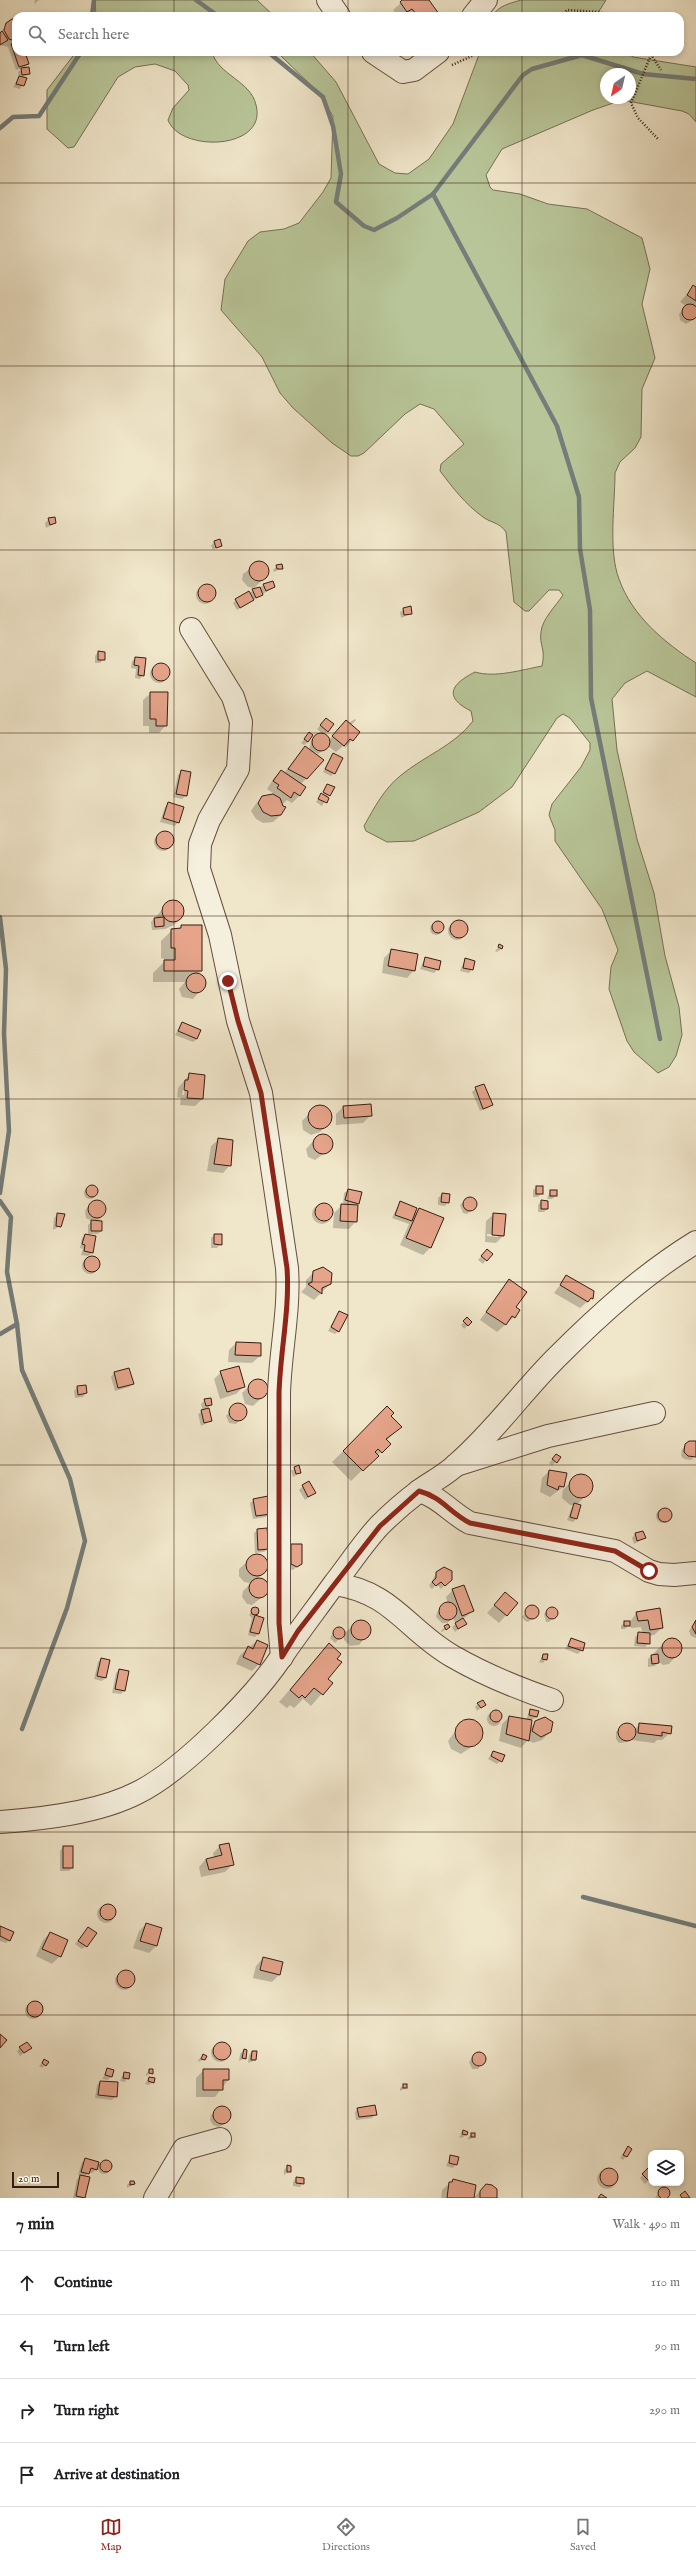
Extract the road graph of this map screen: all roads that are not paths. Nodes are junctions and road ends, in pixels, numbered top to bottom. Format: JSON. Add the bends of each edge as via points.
{"nodes":[{"id":1,"x":328,"y":0,"type":"edge"},
{"id":2,"x":486,"y":0,"type":"edge"},
{"id":3,"x":336,"y":12,"type":"edge"},
{"id":4,"x":476,"y":12,"type":"edge"},
{"id":5,"x":379,"y":56,"type":"edge"},
{"id":6,"x":433,"y":56,"type":"edge"},
{"id":7,"x":191,"y":629,"type":"dead end"},
{"id":8,"x":696,"y":1242,"type":"edge"},
{"id":9,"x":654,"y":1413,"type":"dead end"},
{"id":10,"x":456,"y":1465,"type":"junction"},
{"id":11,"x":419,"y":1491,"type":"junction"},
{"id":12,"x":696,"y":1573,"type":"edge"},
{"id":13,"x":335,"y":1584,"type":"junction"},
{"id":14,"x":282,"y":1657,"type":"junction"},
{"id":15,"x":552,"y":1700,"type":"dead end"},
{"id":16,"x":0,"y":1822,"type":"edge"},
{"id":17,"x":220,"y":2139,"type":"dead end"},
{"id":18,"x":155,"y":2198,"type":"edge"}],
"edges":[{"from":1,"to":3,"type":"street"},
{"from":2,"to":4,"type":"street"},
{"from":5,"to":6,"type":"street","via":[[403,72],[414,70]]},
{"from":7,"to":14,"type":"street","via":[[233,697],[241,722],[238,769],[209,820],[200,844],[199,869],[220,936],[238,1021],[261,1093],[287,1268],[289,1295],[280,1359],[279,1394],[279,1623]]},
{"from":8,"to":10,"type":"street","via":[[674,1255],[624,1294],[555,1359],[492,1430]]},
{"from":9,"to":10,"type":"street","via":[[548,1436]]},
{"from":10,"to":11,"type":"street"},
{"from":11,"to":12,"type":"street","via":[[437,1497],[470,1523],[615,1551],[659,1574]]},
{"from":11,"to":13,"type":"street","via":[[380,1526]]},
{"from":13,"to":14,"type":"street","via":[[298,1631]]},
{"from":13,"to":15,"type":"street","via":[[351,1586],[384,1601],[452,1656],[510,1685]]},
{"from":14,"to":16,"type":"street","via":[[257,1688],[212,1735],[168,1773],[137,1793],[106,1804],[60,1815]]},
{"from":17,"to":18,"type":"street","via":[[184,2149]]}]}
